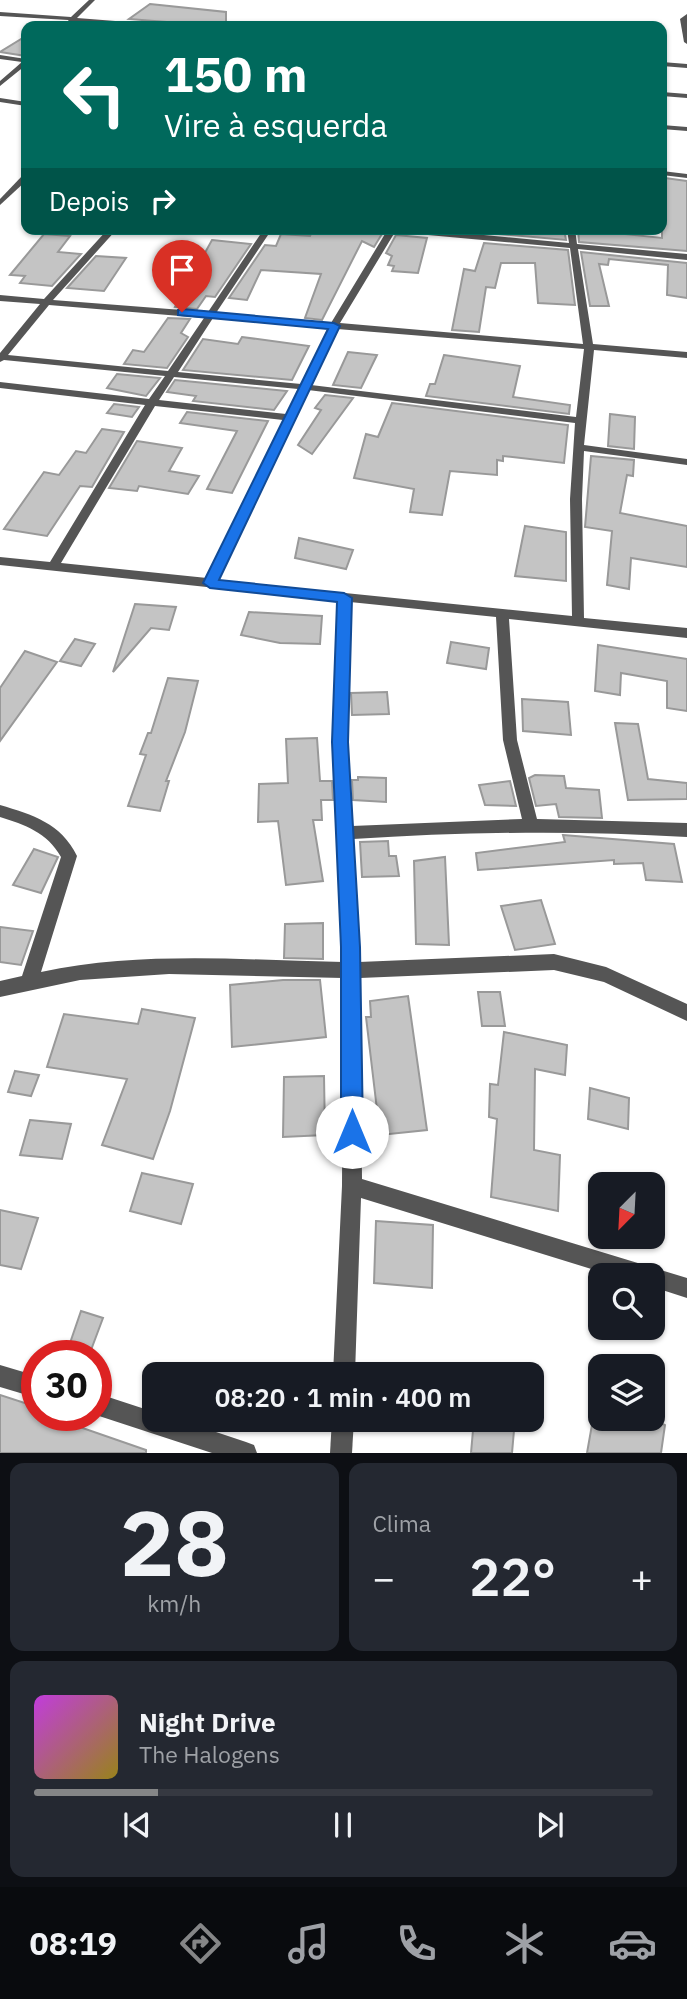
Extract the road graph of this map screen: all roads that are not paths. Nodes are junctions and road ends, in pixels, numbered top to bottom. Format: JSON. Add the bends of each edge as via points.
{"nodes":[{"id":1,"x":92,"y":0,"type":"edge"},
{"id":2,"x":0,"y":14,"type":"edge"},
{"id":3,"x":14,"y":15,"type":"junction"},
{"id":4,"x":687,"y":16,"type":"edge"},
{"id":5,"x":74,"y":17,"type":"junction"},
{"id":6,"x":70,"y":21,"type":"edge"},
{"id":7,"x":119,"y":21,"type":"edge"},
{"id":8,"x":0,"y":24,"type":"edge"},
{"id":9,"x":687,"y":43,"type":"edge"},
{"id":10,"x":0,"y":57,"type":"edge"},
{"id":11,"x":21,"y":61,"type":"edge"},
{"id":12,"x":667,"y":64,"type":"edge"},
{"id":13,"x":21,"y":66,"type":"edge"},
{"id":14,"x":687,"y":66,"type":"edge"},
{"id":15,"x":0,"y":84,"type":"edge"},
{"id":16,"x":667,"y":94,"type":"edge"},
{"id":17,"x":687,"y":96,"type":"edge"},
{"id":18,"x":0,"y":100,"type":"edge"},
{"id":19,"x":21,"y":103,"type":"edge"},
{"id":20,"x":667,"y":127,"type":"edge"},
{"id":21,"x":687,"y":129,"type":"edge"},
{"id":22,"x":667,"y":174,"type":"edge"},
{"id":23,"x":687,"y":176,"type":"edge"},
{"id":24,"x":21,"y":181,"type":"edge"},
{"id":25,"x":4,"y":194,"type":"edge"},
{"id":26,"x":0,"y":202,"type":"edge"},
{"id":27,"x":108,"y":235,"type":"edge"},
{"id":28,"x":264,"y":235,"type":"edge"},
{"id":29,"x":388,"y":235,"type":"edge"},
{"id":30,"x":455,"y":235,"type":"edge"},
{"id":31,"x":571,"y":235,"type":"edge"},
{"id":32,"x":571,"y":246,"type":"junction"},
{"id":33,"x":687,"y":257,"type":"edge"},
{"id":34,"x":0,"y":298,"type":"edge"},
{"id":35,"x":47,"y":301,"type":"junction"},
{"id":36,"x":209,"y":315,"type":"junction"},
{"id":37,"x":334,"y":326,"type":"junction"},
{"id":38,"x":589,"y":349,"type":"junction"},
{"id":39,"x":687,"y":355,"type":"edge"},
{"id":40,"x":1,"y":358,"type":"edge"},
{"id":41,"x":170,"y":374,"type":"junction"},
{"id":42,"x":0,"y":385,"type":"edge"},
{"id":43,"x":305,"y":387,"type":"junction"},
{"id":44,"x":152,"y":401,"type":"junction"},
{"id":45,"x":290,"y":418,"type":"junction"},
{"id":46,"x":581,"y":421,"type":"junction"},
{"id":47,"x":578,"y":447,"type":"junction"},
{"id":48,"x":687,"y":462,"type":"edge"},
{"id":49,"x":0,"y":561,"type":"edge"},
{"id":50,"x":53,"y":566,"type":"junction"},
{"id":51,"x":210,"y":583,"type":"junction"},
{"id":52,"x":344,"y":598,"type":"junction"},
{"id":53,"x":502,"y":614,"type":"junction"},
{"id":54,"x":578,"y":622,"type":"junction"},
{"id":55,"x":687,"y":633,"type":"edge"},
{"id":56,"x":0,"y":811,"type":"edge"},
{"id":57,"x":531,"y":824,"type":"junction"},
{"id":58,"x":687,"y":830,"type":"edge"},
{"id":59,"x":345,"y":833,"type":"junction"},
{"id":60,"x":351,"y":970,"type":"junction"},
{"id":61,"x":29,"y":982,"type":"junction"},
{"id":62,"x":0,"y":989,"type":"edge"},
{"id":63,"x":687,"y":1013,"type":"edge"},
{"id":64,"x":352,"y":1186,"type":"junction"},
{"id":65,"x":607,"y":1263,"type":"edge"},
{"id":66,"x":665,"y":1281,"type":"edge"},
{"id":67,"x":687,"y":1288,"type":"edge"},
{"id":68,"x":345,"y":1362,"type":"edge"},
{"id":69,"x":0,"y":1376,"type":"edge"},
{"id":70,"x":21,"y":1382,"type":"edge"},
{"id":71,"x":112,"y":1409,"type":"edge"},
{"id":72,"x":342,"y":1432,"type":"edge"},
{"id":73,"x":246,"y":1453,"type":"edge"},
{"id":74,"x":341,"y":1453,"type":"edge"}],
"edges":[{"from":1,"to":5,"type":"street"},
{"from":2,"to":3,"type":"street"},
{"from":3,"to":5,"type":"street"},
{"from":3,"to":8,"type":"street"},
{"from":4,"to":9,"type":"street","via":[[683,19]]},
{"from":5,"to":6,"type":"street"},
{"from":5,"to":7,"type":"street"},
{"from":10,"to":11,"type":"street"},
{"from":12,"to":14,"type":"street"},
{"from":13,"to":15,"type":"street"},
{"from":16,"to":17,"type":"street"},
{"from":18,"to":19,"type":"street"},
{"from":20,"to":21,"type":"street"},
{"from":22,"to":23,"type":"street"},
{"from":24,"to":25,"type":"street"},
{"from":25,"to":26,"type":"street"},
{"from":27,"to":35,"type":"street"},
{"from":28,"to":36,"type":"street"},
{"from":29,"to":37,"type":"street"},
{"from":30,"to":32,"type":"street"},
{"from":31,"to":32,"type":"street"},
{"from":32,"to":33,"type":"street"},
{"from":32,"to":38,"type":"street"},
{"from":34,"to":35,"type":"street"},
{"from":35,"to":36,"type":"street"},
{"from":35,"to":40,"type":"street"},
{"from":36,"to":37,"type":"street"},
{"from":36,"to":41,"type":"street"},
{"from":37,"to":38,"type":"street"},
{"from":37,"to":43,"type":"street"},
{"from":38,"to":39,"type":"street"},
{"from":38,"to":46,"type":"street"},
{"from":40,"to":41,"type":"street"},
{"from":41,"to":43,"type":"street"},
{"from":41,"to":44,"type":"street"},
{"from":42,"to":44,"type":"street"},
{"from":43,"to":45,"type":"street"},
{"from":43,"to":46,"type":"street"},
{"from":44,"to":45,"type":"street"},
{"from":44,"to":50,"type":"street"},
{"from":45,"to":51,"type":"street"},
{"from":46,"to":47,"type":"street"},
{"from":47,"to":48,"type":"street"},
{"from":47,"to":54,"type":"street"},
{"from":49,"to":50,"type":"street"},
{"from":50,"to":51,"type":"street"},
{"from":51,"to":52,"type":"street"},
{"from":52,"to":53,"type":"street"},
{"from":52,"to":59,"type":"street","via":[[340,742]]},
{"from":53,"to":54,"type":"street"},
{"from":53,"to":57,"type":"street","via":[[510,740]]},
{"from":54,"to":55,"type":"street"},
{"from":56,"to":61,"type":"street","via":[[38,823],[60,837],[69,856]]},
{"from":57,"to":58,"type":"street"},
{"from":57,"to":59,"type":"street"},
{"from":59,"to":60,"type":"street"},
{"from":60,"to":61,"type":"street","via":[[169,966],[80,972]]},
{"from":60,"to":63,"type":"street","via":[[554,962],[577,965]]},
{"from":60,"to":64,"type":"street"},
{"from":61,"to":62,"type":"street"},
{"from":64,"to":65,"type":"street"},
{"from":64,"to":68,"type":"street"},
{"from":66,"to":67,"type":"street"},
{"from":69,"to":70,"type":"street"},
{"from":71,"to":73,"type":"street"},
{"from":72,"to":74,"type":"street"}]}
